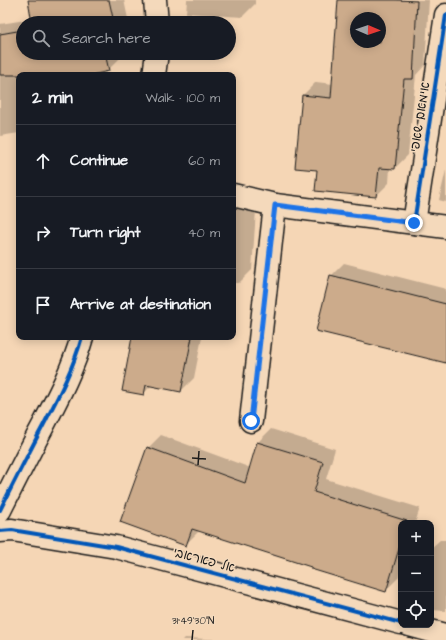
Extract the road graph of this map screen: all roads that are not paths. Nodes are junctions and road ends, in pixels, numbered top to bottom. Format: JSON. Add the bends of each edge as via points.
{"nodes":[{"id":1,"x":154,"y":0,"type":"edge"},
{"id":2,"x":446,"y":15,"type":"edge"},
{"id":3,"x":155,"y":16,"type":"edge"},
{"id":4,"x":156,"y":60,"type":"edge"},
{"id":5,"x":154,"y":72,"type":"edge"},
{"id":6,"x":236,"y":196,"type":"edge"},
{"id":7,"x":275,"y":205,"type":"junction"},
{"id":8,"x":414,"y":223,"type":"junction"},
{"id":9,"x":446,"y":227,"type":"edge"},
{"id":10,"x":81,"y":340,"type":"edge"},
{"id":11,"x":251,"y":421,"type":"dead end"},
{"id":12,"x":0,"y":510,"type":"edge"},
{"id":13,"x":0,"y":531,"type":"edge"},
{"id":14,"x":398,"y":622,"type":"edge"},
{"id":15,"x":420,"y":628,"type":"edge"},
{"id":16,"x":446,"y":635,"type":"edge"}],
"edges":[{"from":1,"to":3,"type":"street"},
{"from":2,"to":8,"type":"street","name":"אימאם שאפי"},
{"from":4,"to":5,"type":"street"},
{"from":6,"to":7,"type":"street"},
{"from":7,"to":8,"type":"street"},
{"from":7,"to":11,"type":"street"},
{"from":8,"to":9,"type":"street"},
{"from":10,"to":12,"type":"street","via":[[66,381]]},
{"from":13,"to":14,"type":"street","name":"אל פאראבי","via":[[12,530],[116,547]]},
{"from":15,"to":16,"type":"street"}]}
